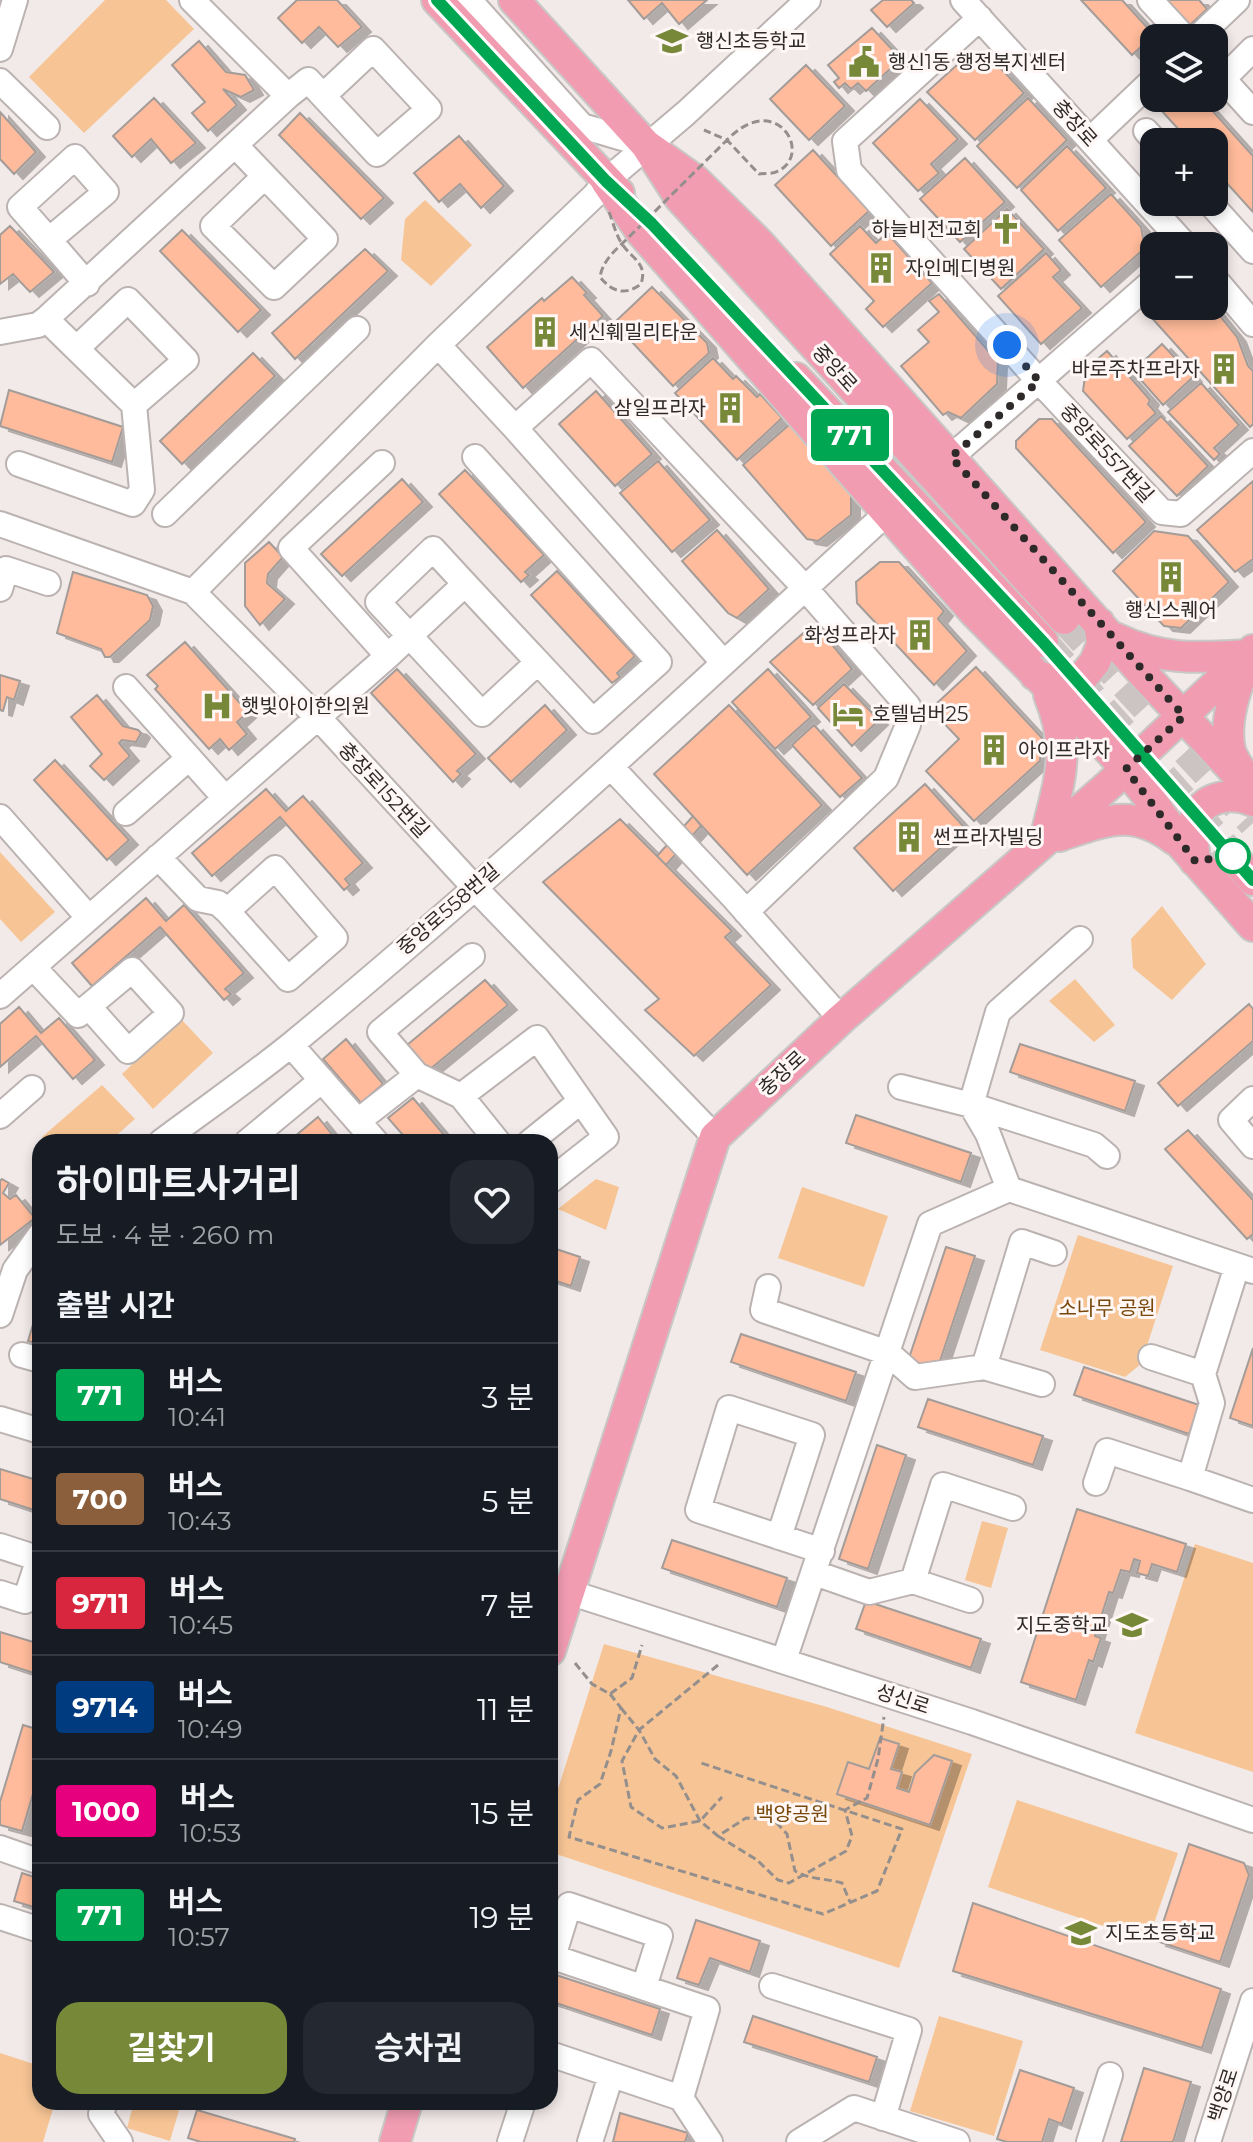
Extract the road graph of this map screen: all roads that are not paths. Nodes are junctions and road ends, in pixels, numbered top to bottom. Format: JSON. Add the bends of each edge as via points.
{"nodes":[{"id":1,"x":15,"y":0,"type":"edge"},
{"id":2,"x":192,"y":0,"type":"edge"},
{"id":3,"x":514,"y":0,"type":"edge"},
{"id":4,"x":808,"y":0,"type":"edge"},
{"id":5,"x":963,"y":0,"type":"edge"},
{"id":6,"x":1150,"y":0,"type":"edge"},
{"id":7,"x":447,"y":2,"type":"edge"},
{"id":8,"x":1228,"y":3,"type":"edge"},
{"id":9,"x":980,"y":18,"type":"junction"},
{"id":10,"x":1172,"y":24,"type":"edge"},
{"id":11,"x":1209,"y":24,"type":"edge"},
{"id":12,"x":0,"y":49,"type":"edge"},
{"id":13,"x":1253,"y":49,"type":"edge"},
{"id":14,"x":1228,"y":67,"type":"edge"},
{"id":15,"x":0,"y":81,"type":"edge"},
{"id":16,"x":1228,"y":85,"type":"edge"},
{"id":17,"x":1140,"y":92,"type":"edge"},
{"id":18,"x":288,"y":96,"type":"junction"},
{"id":19,"x":323,"y":96,"type":"dead end"},
{"id":20,"x":1253,"y":112,"type":"edge"},
{"id":21,"x":47,"y":127,"type":"dead end"},
{"id":22,"x":1090,"y":140,"type":"junction"},
{"id":23,"x":235,"y":145,"type":"junction"},
{"id":24,"x":646,"y":145,"type":"junction"},
{"id":25,"x":264,"y":177,"type":"junction"},
{"id":26,"x":606,"y":181,"type":"junction"},
{"id":27,"x":1222,"y":216,"type":"edge"},
{"id":28,"x":1173,"y":232,"type":"edge"},
{"id":29,"x":49,"y":240,"type":"dead end"},
{"id":30,"x":1253,"y":251,"type":"edge"},
{"id":31,"x":87,"y":284,"type":"junction"},
{"id":32,"x":1140,"y":292,"type":"edge"},
{"id":33,"x":1228,"y":295,"type":"edge"},
{"id":34,"x":46,"y":319,"type":"junction"},
{"id":35,"x":1253,"y":324,"type":"edge"},
{"id":36,"x":357,"y":329,"type":"dead end"},
{"id":37,"x":0,"y":332,"type":"edge"},
{"id":38,"x":438,"y":345,"type":"junction"},
{"id":39,"x":77,"y":348,"type":"junction"},
{"id":40,"x":1039,"y":381,"type":"junction"},
{"id":41,"x":134,"y":405,"type":"junction"},
{"id":42,"x":515,"y":428,"type":"junction"},
{"id":43,"x":1253,"y":451,"type":"edge"},
{"id":44,"x":475,"y":457,"type":"dead end"},
{"id":45,"x":951,"y":457,"type":"junction"},
{"id":46,"x":382,"y":463,"type":"dead end"},
{"id":47,"x":19,"y":464,"type":"dead end"},
{"id":48,"x":137,"y":497,"type":"junction"},
{"id":49,"x":887,"y":513,"type":"junction"},
{"id":50,"x":0,"y":524,"type":"edge"},
{"id":51,"x":48,"y":583,"type":"dead end"},
{"id":52,"x":465,"y":584,"type":"junction"},
{"id":53,"x":805,"y":588,"type":"junction"},
{"id":54,"x":0,"y":589,"type":"edge"},
{"id":55,"x":193,"y":592,"type":"junction"},
{"id":56,"x":1064,"y":619,"type":"tunnel mouth"},
{"id":57,"x":1104,"y":629,"type":"junction"},
{"id":58,"x":408,"y":635,"type":"junction"},
{"id":59,"x":1043,"y":642,"type":"tunnel mouth"},
{"id":60,"x":1251,"y":653,"type":"edge"},
{"id":61,"x":388,"y":656,"type":"junction"},
{"id":62,"x":538,"y":662,"type":"junction"},
{"id":63,"x":724,"y":663,"type":"junction"},
{"id":64,"x":1041,"y":681,"type":"junction"},
{"id":65,"x":126,"y":687,"type":"dead end"},
{"id":66,"x":1184,"y":716,"type":"junction"},
{"id":67,"x":316,"y":717,"type":"junction"},
{"id":68,"x":189,"y":758,"type":"junction"},
{"id":69,"x":611,"y":767,"type":"junction"},
{"id":70,"x":1126,"y":769,"type":"junction"},
{"id":71,"x":1251,"y":792,"type":"edge"},
{"id":72,"x":225,"y":798,"type":"junction"},
{"id":73,"x":126,"y":813,"type":"dead end"},
{"id":74,"x":0,"y":817,"type":"edge"},
{"id":75,"x":1045,"y":840,"type":"junction"},
{"id":76,"x":1188,"y":852,"type":"junction"},
{"id":77,"x":1231,"y":854,"type":"tunnel mouth"},
{"id":78,"x":158,"y":857,"type":"junction"},
{"id":79,"x":1253,"y":880,"type":"edge"},
{"id":80,"x":474,"y":887,"type":"junction"},
{"id":81,"x":227,"y":911,"type":"junction"},
{"id":82,"x":746,"y":912,"type":"junction"},
{"id":83,"x":89,"y":918,"type":"junction"},
{"id":84,"x":1253,"y":926,"type":"edge"},
{"id":85,"x":1080,"y":939,"type":"dead end"},
{"id":86,"x":472,"y":956,"type":"dead end"},
{"id":87,"x":33,"y":967,"type":"junction"},
{"id":88,"x":0,"y":996,"type":"edge"},
{"id":89,"x":89,"y":1007,"type":"dead end"},
{"id":90,"x":841,"y":1019,"type":"junction"},
{"id":91,"x":291,"y":1045,"type":"junction"},
{"id":92,"x":417,"y":1075,"type":"junction"},
{"id":93,"x":322,"y":1080,"type":"junction"},
{"id":94,"x":901,"y":1087,"type":"dead end"},
{"id":95,"x":32,"y":1088,"type":"dead end"},
{"id":96,"x":461,"y":1096,"type":"junction"},
{"id":97,"x":1253,"y":1099,"type":"edge"},
{"id":98,"x":581,"y":1101,"type":"junction"},
{"id":99,"x":971,"y":1105,"type":"junction"},
{"id":100,"x":0,"y":1116,"type":"edge"},
{"id":101,"x":358,"y":1121,"type":"junction"},
{"id":102,"x":172,"y":1134,"type":"edge"},
{"id":103,"x":257,"y":1134,"type":"edge"},
{"id":104,"x":369,"y":1134,"type":"edge"},
{"id":105,"x":492,"y":1134,"type":"edge"},
{"id":106,"x":540,"y":1134,"type":"edge"},
{"id":107,"x":715,"y":1137,"type":"junction"},
{"id":108,"x":1253,"y":1146,"type":"edge"},
{"id":109,"x":1107,"y":1156,"type":"dead end"},
{"id":110,"x":558,"y":1175,"type":"edge"},
{"id":111,"x":1009,"y":1189,"type":"junction"},
{"id":112,"x":32,"y":1246,"type":"edge"},
{"id":113,"x":1054,"y":1253,"type":"dead end"},
{"id":114,"x":1245,"y":1269,"type":"edge"},
{"id":115,"x":768,"y":1287,"type":"dead end"},
{"id":116,"x":0,"y":1315,"type":"edge"},
{"id":117,"x":888,"y":1353,"type":"junction"},
{"id":118,"x":1151,"y":1357,"type":"dead end"},
{"id":119,"x":984,"y":1367,"type":"junction"},
{"id":120,"x":1203,"y":1374,"type":"junction"},
{"id":121,"x":1042,"y":1384,"type":"dead end"},
{"id":122,"x":0,"y":1419,"type":"edge"},
{"id":123,"x":32,"y":1429,"type":"edge"},
{"id":124,"x":1190,"y":1478,"type":"junction"},
{"id":125,"x":1096,"y":1483,"type":"dead end"},
{"id":126,"x":1253,"y":1500,"type":"edge"},
{"id":127,"x":1013,"y":1508,"type":"dead end"},
{"id":128,"x":779,"y":1537,"type":"junction"},
{"id":129,"x":0,"y":1546,"type":"edge"},
{"id":130,"x":32,"y":1557,"type":"edge"},
{"id":131,"x":819,"y":1562,"type":"junction"},
{"id":132,"x":32,"y":1580,"type":"edge"},
{"id":133,"x":913,"y":1581,"type":"junction"},
{"id":134,"x":560,"y":1589,"type":"edge"},
{"id":135,"x":0,"y":1593,"type":"edge"},
{"id":136,"x":970,"y":1600,"type":"dead end"},
{"id":137,"x":562,"y":1657,"type":"edge"},
{"id":138,"x":784,"y":1660,"type":"junction"},
{"id":139,"x":1253,"y":1820,"type":"edge"},
{"id":140,"x":0,"y":1848,"type":"edge"},
{"id":141,"x":32,"y":1859,"type":"edge"},
{"id":142,"x":0,"y":1917,"type":"edge"},
{"id":143,"x":32,"y":1927,"type":"edge"},
{"id":144,"x":772,"y":1986,"type":"dead end"},
{"id":145,"x":644,"y":1987,"type":"dead end"},
{"id":146,"x":1253,"y":2001,"type":"edge"},
{"id":147,"x":558,"y":2057,"type":"edge"},
{"id":148,"x":611,"y":2075,"type":"junction"},
{"id":149,"x":1110,"y":2075,"type":"dead end"},
{"id":150,"x":681,"y":2098,"type":"junction"},
{"id":151,"x":102,"y":2110,"type":"edge"},
{"id":152,"x":405,"y":2110,"type":"edge"},
{"id":153,"x":520,"y":2110,"type":"edge"},
{"id":154,"x":883,"y":2118,"type":"junction"},
{"id":155,"x":118,"y":2142,"type":"edge"},
{"id":156,"x":395,"y":2142,"type":"edge"},
{"id":157,"x":510,"y":2142,"type":"edge"},
{"id":158,"x":590,"y":2142,"type":"edge"},
{"id":159,"x":710,"y":2142,"type":"edge"},
{"id":160,"x":799,"y":2142,"type":"edge"},
{"id":161,"x":957,"y":2142,"type":"edge"},
{"id":162,"x":1089,"y":2142,"type":"edge"},
{"id":163,"x":1208,"y":2142,"type":"edge"}],
"edges":[{"from":1,"to":12,"type":"street"},
{"from":2,"to":18,"type":"street"},
{"from":3,"to":24,"type":"main road","name":"중앙로"},
{"from":4,"to":24,"type":"street"},
{"from":5,"to":9,"type":"street","name":"충장로"},
{"from":6,"to":10,"type":"street"},
{"from":7,"to":24,"type":"street","via":[[582,126]]},
{"from":7,"to":26,"type":"main road","name":"중앙로"},
{"from":8,"to":11,"type":"street"},
{"from":9,"to":22,"type":"street","name":"충장로"},
{"from":9,"to":40,"type":"street","name":"중앙로557번길","via":[[845,141],[849,170]]},
{"from":13,"to":14,"type":"street"},
{"from":15,"to":21,"type":"street"},
{"from":16,"to":20,"type":"street"},
{"from":17,"to":22,"type":"street"},
{"from":18,"to":19,"type":"street","via":[[308,80]]},
{"from":18,"to":23,"type":"street"},
{"from":22,"to":28,"type":"street","name":"충장로"},
{"from":23,"to":25,"type":"street"},
{"from":23,"to":31,"type":"street"},
{"from":24,"to":26,"type":"street"},
{"from":24,"to":45,"type":"main road","via":[[695,180],[759,243]]},
{"from":24,"to":56,"type":"main road","name":"중앙로","via":[[680,198]]},
{"from":25,"to":25,"type":"street","via":[[325,239],[274,287],[213,226]]},
{"from":26,"to":38,"type":"street"},
{"from":26,"to":49,"type":"main road","via":[[641,232]]},
{"from":26,"to":59,"type":"main road","name":"중앙로"},
{"from":27,"to":30,"type":"street"},
{"from":29,"to":31,"type":"street"},
{"from":31,"to":34,"type":"street"},
{"from":32,"to":40,"type":"street"},
{"from":33,"to":35,"type":"street"},
{"from":34,"to":37,"type":"street"},
{"from":34,"to":39,"type":"street"},
{"from":36,"to":48,"type":"street","via":[[165,514]]},
{"from":38,"to":42,"type":"street"},
{"from":38,"to":55,"type":"street"},
{"from":39,"to":41,"type":"street"},
{"from":39,"to":41,"type":"street","via":[[128,300],[186,360]]},
{"from":40,"to":43,"type":"street","name":"중앙로557번길","via":[[1162,512],[1181,514]]},
{"from":40,"to":45,"type":"street"},
{"from":41,"to":48,"type":"street"},
{"from":42,"to":53,"type":"street","via":[[591,360]]},
{"from":42,"to":63,"type":"street"},
{"from":44,"to":62,"type":"street","via":[[659,662],[593,721]]},
{"from":45,"to":57,"type":"main road"},
{"from":46,"to":61,"type":"street","via":[[291,548]]},
{"from":47,"to":48,"type":"street"},
{"from":49,"to":53,"type":"street","name":"중앙로558번길"},
{"from":49,"to":64,"type":"main road"},
{"from":50,"to":55,"type":"street","name":"충장로152번길"},
{"from":51,"to":54,"type":"street","via":[[6,569]]},
{"from":52,"to":58,"type":"street"},
{"from":52,"to":58,"type":"street","via":[[433,549],[378,602]]},
{"from":52,"to":62,"type":"street"},
{"from":53,"to":63,"type":"street","name":"중앙로558번길"},
{"from":53,"to":82,"type":"street","via":[[908,706],[908,725],[886,778]]},
{"from":55,"to":67,"type":"street","name":"충장로152번길"},
{"from":57,"to":60,"type":"main road","via":[[1137,649],[1164,655]]},
{"from":57,"to":64,"type":"main road","via":[[1095,662],[1082,678]]},
{"from":57,"to":66,"type":"main road"},
{"from":58,"to":61,"type":"street"},
{"from":58,"to":62,"type":"street","via":[[482,714]]},
{"from":60,"to":66,"type":"main road","name":"충장로"},
{"from":60,"to":71,"type":"main road","via":[[1235,689],[1229,730],[1230,750]]},
{"from":61,"to":67,"type":"street"},
{"from":63,"to":69,"type":"street","name":"중앙로558번길"},
{"from":64,"to":70,"type":"main road"},
{"from":64,"to":75,"type":"main road","via":[[1062,731],[1064,751]]},
{"from":65,"to":68,"type":"street"},
{"from":66,"to":70,"type":"main road","name":"충장로"},
{"from":66,"to":71,"type":"main road"},
{"from":67,"to":72,"type":"street"},
{"from":67,"to":80,"type":"street","name":"충장로152번길"},
{"from":68,"to":72,"type":"street"},
{"from":68,"to":73,"type":"street"},
{"from":69,"to":80,"type":"street","name":"중앙로558번길"},
{"from":69,"to":82,"type":"street"},
{"from":70,"to":75,"type":"main road","name":"충장로"},
{"from":70,"to":76,"type":"main road"},
{"from":71,"to":76,"type":"main road","via":[[1218,796],[1202,807]]},
{"from":72,"to":78,"type":"street"},
{"from":74,"to":83,"type":"street"},
{"from":75,"to":76,"type":"main road","via":[[1108,820],[1136,820],[1156,825]]},
{"from":75,"to":90,"type":"main road","name":"충장로"},
{"from":76,"to":84,"type":"main road"},
{"from":77,"to":79,"type":"main road"},
{"from":78,"to":81,"type":"street","via":[[198,899]]},
{"from":78,"to":83,"type":"street"},
{"from":80,"to":91,"type":"street","name":"중앙로558번길"},
{"from":80,"to":107,"type":"street","name":"충장로152번길"},
{"from":81,"to":81,"type":"street","via":[[288,979],[335,938],[275,868]]},
{"from":82,"to":90,"type":"street"},
{"from":83,"to":87,"type":"street"},
{"from":85,"to":99,"type":"street","via":[[998,1012]]},
{"from":86,"to":92,"type":"street","via":[[380,1032]]},
{"from":87,"to":88,"type":"street"},
{"from":87,"to":89,"type":"street","via":[[78,1015]]},
{"from":90,"to":107,"type":"main road","name":"충장로"},
{"from":91,"to":93,"type":"street"},
{"from":91,"to":102,"type":"street","name":"중앙로558번길"},
{"from":92,"to":96,"type":"street"},
{"from":92,"to":101,"type":"street"},
{"from":93,"to":101,"type":"street"},
{"from":93,"to":103,"type":"street"},
{"from":94,"to":99,"type":"street"},
{"from":95,"to":100,"type":"street"},
{"from":96,"to":98,"type":"street","via":[[537,1038]]},
{"from":96,"to":105,"type":"street"},
{"from":97,"to":108,"type":"street","via":[[1231,1120]]},
{"from":98,"to":106,"type":"street"},
{"from":98,"to":110,"type":"street","via":[[606,1137]]},
{"from":99,"to":109,"type":"street","via":[[1094,1145]]},
{"from":99,"to":111,"type":"street"},
{"from":101,"to":104,"type":"street"},
{"from":107,"to":134,"type":"main road","name":"충장로"},
{"from":111,"to":114,"type":"street"},
{"from":111,"to":117,"type":"street","via":[[930,1224]]},
{"from":112,"to":116,"type":"street","via":[[15,1270]]},
{"from":113,"to":119,"type":"street","via":[[1022,1242]]},
{"from":114,"to":120,"type":"street"},
{"from":115,"to":117,"type":"street","via":[[763,1310]]},
{"from":117,"to":119,"type":"street","via":[[915,1377]]},
{"from":117,"to":131,"type":"street"},
{"from":118,"to":120,"type":"street"},
{"from":119,"to":121,"type":"street"},
{"from":120,"to":124,"type":"street","via":[[1212,1403]]},
{"from":122,"to":123,"type":"street"},
{"from":124,"to":125,"type":"street","via":[[1107,1451]]},
{"from":124,"to":126,"type":"street"},
{"from":127,"to":133,"type":"street","via":[[943,1485]]},
{"from":128,"to":128,"type":"street","via":[[698,1510],[729,1408],[812,1435]]},
{"from":128,"to":131,"type":"street"},
{"from":129,"to":130,"type":"street"},
{"from":131,"to":133,"type":"street","via":[[869,1592]]},
{"from":131,"to":138,"type":"street"},
{"from":132,"to":135,"type":"street","via":[[25,1601]]},
{"from":133,"to":136,"type":"street"},
{"from":134,"to":137,"type":"main road","name":"충장로"},
{"from":134,"to":138,"type":"street","name":"성신로"},
{"from":138,"to":139,"type":"street","name":"성신로"},
{"from":140,"to":141,"type":"street"},
{"from":142,"to":143,"type":"street"},
{"from":144,"to":154,"type":"street","via":[[909,2030]]},
{"from":145,"to":150,"type":"street","via":[[707,2009]]},
{"from":146,"to":163,"type":"street","name":"백양로"},
{"from":147,"to":148,"type":"street"},
{"from":148,"to":150,"type":"street"},
{"from":148,"to":158,"type":"street"},
{"from":149,"to":162,"type":"street"},
{"from":150,"to":159,"type":"street"},
{"from":151,"to":155,"type":"street"},
{"from":152,"to":156,"type":"main road"},
{"from":153,"to":157,"type":"street"},
{"from":154,"to":160,"type":"street","via":[[854,2108]]},
{"from":154,"to":161,"type":"street"}]}
